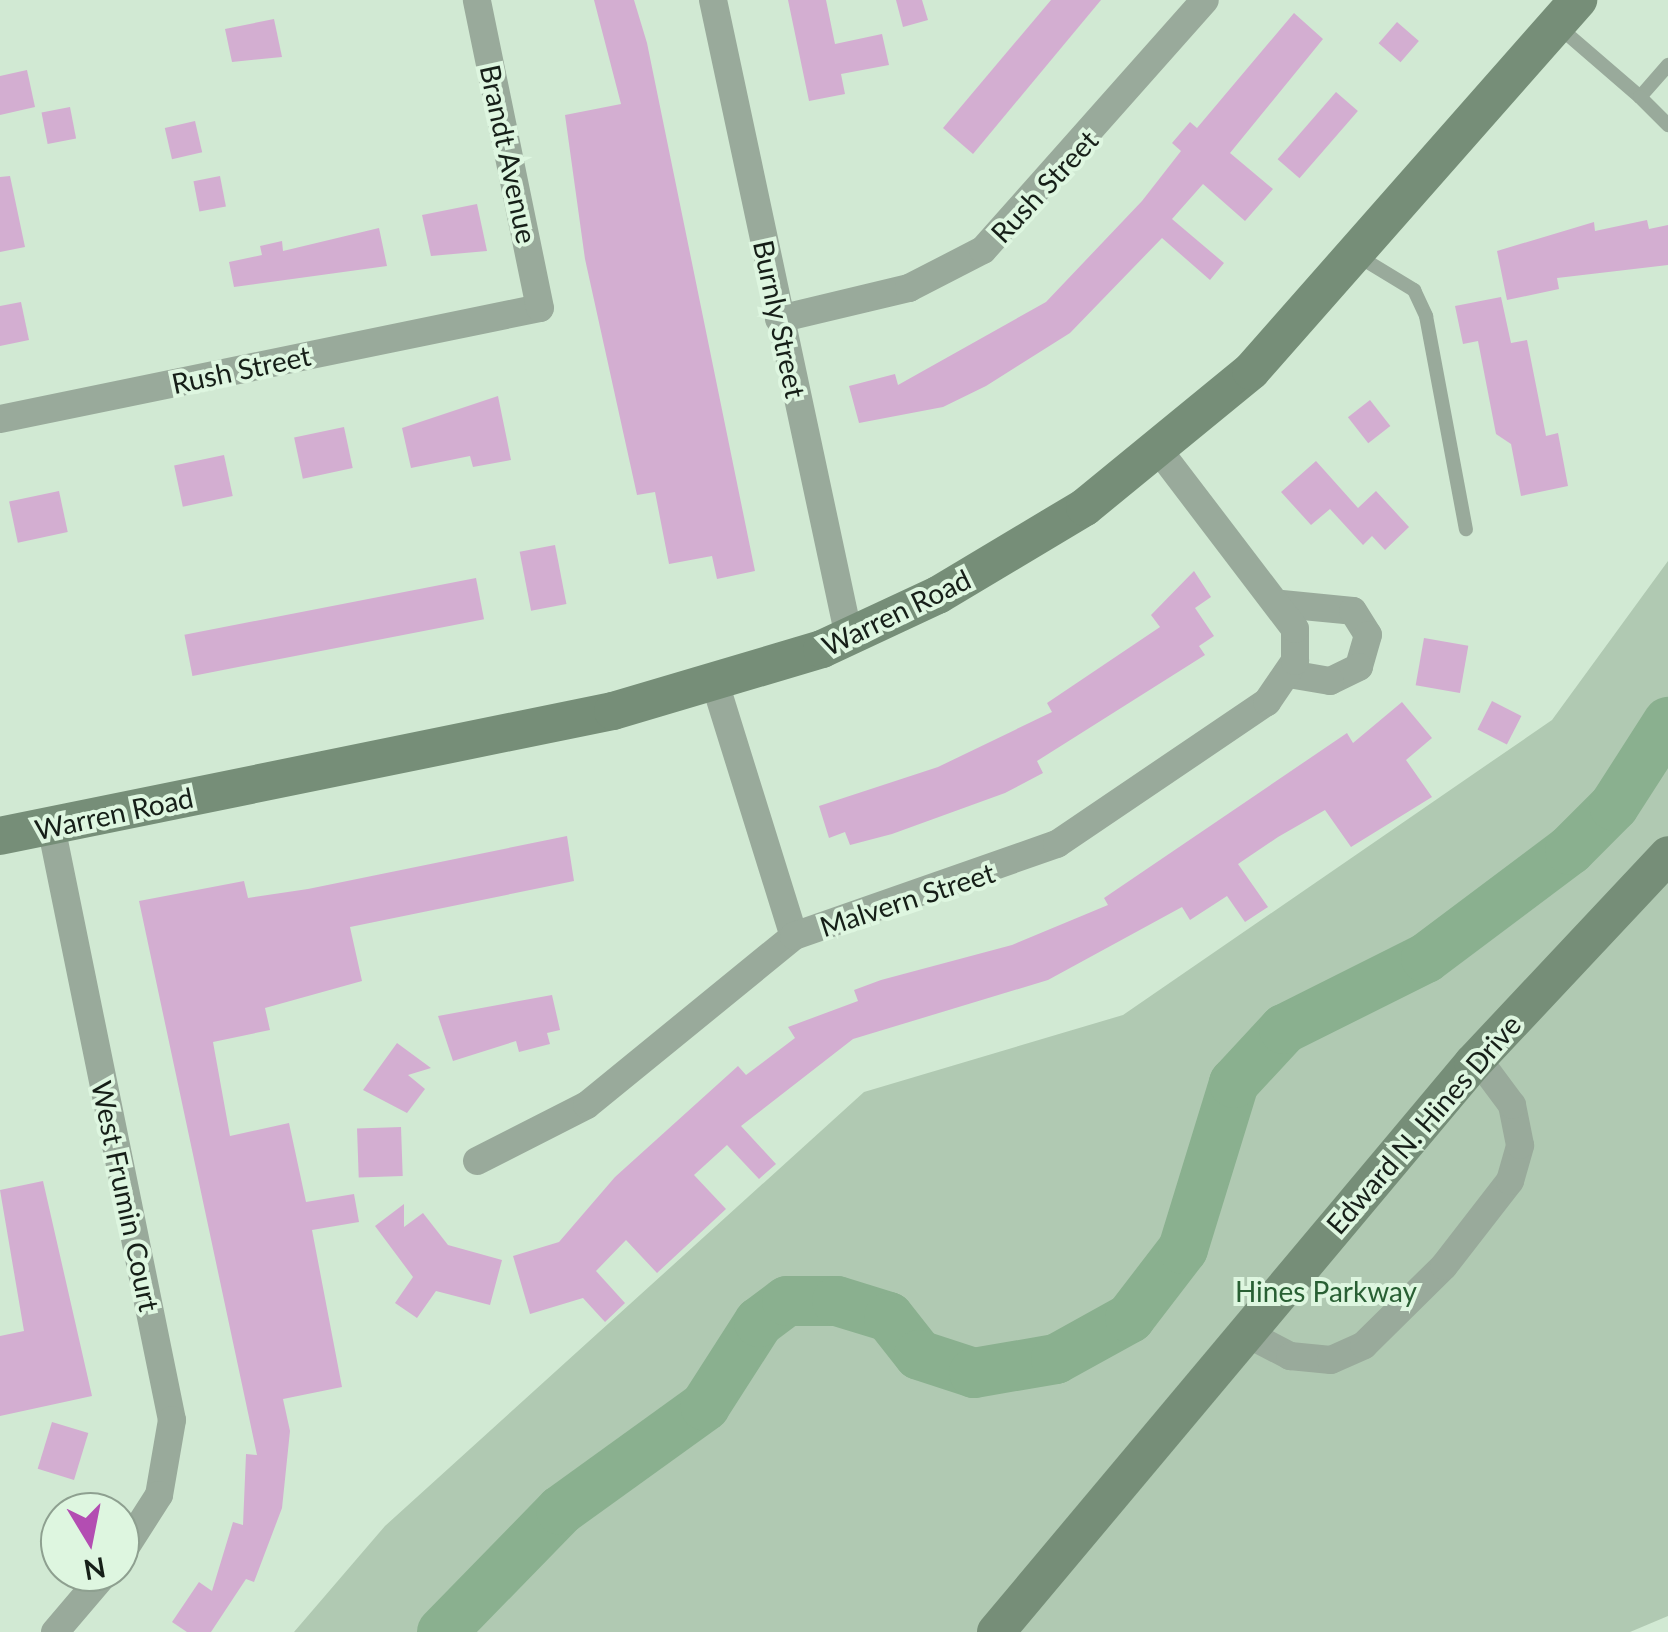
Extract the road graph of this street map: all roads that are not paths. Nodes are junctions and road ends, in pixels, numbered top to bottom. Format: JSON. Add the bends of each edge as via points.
{"nodes":[{"id":1,"x":477,"y":0,"type":"edge"},
{"id":2,"x":714,"y":0,"type":"edge"},
{"id":3,"x":1201,"y":2,"type":"edge"},
{"id":4,"x":1567,"y":12,"type":"edge"},
{"id":5,"x":1668,"y":65,"type":"edge"},
{"id":6,"x":1640,"y":97,"type":"junction"},
{"id":7,"x":1668,"y":125,"type":"edge"},
{"id":8,"x":1358,"y":256,"type":"junction"},
{"id":9,"x":540,"y":308,"type":"joint"},
{"id":10,"x":779,"y":318,"type":"junction"},
{"id":11,"x":0,"y":419,"type":"edge"},
{"id":12,"x":1160,"y":452,"type":"junction"},
{"id":13,"x":1466,"y":529,"type":"dead end"},
{"id":14,"x":1282,"y":604,"type":"junction"},
{"id":15,"x":849,"y":636,"type":"junction"},
{"id":16,"x":1290,"y":674,"type":"junction"},
{"id":17,"x":716,"y":683,"type":"junction"},
{"id":18,"x":52,"y":826,"type":"junction"},
{"id":19,"x":0,"y":836,"type":"edge"},
{"id":20,"x":1668,"y":854,"type":"edge"},
{"id":21,"x":794,"y":936,"type":"junction"},
{"id":22,"x":1477,"y":1058,"type":"junction"},
{"id":23,"x":476,"y":1161,"type":"dead end"},
{"id":24,"x":1246,"y":1333,"type":"junction"},
{"id":25,"x":140,"y":1525,"type":"edge"},
{"id":26,"x":89,"y":1592,"type":"edge"},
{"id":27,"x":55,"y":1632,"type":"edge"},
{"id":28,"x":996,"y":1632,"type":"edge"}],
"edges":[{"from":1,"to":9,"type":"street","name":"Brandt Avenue"},
{"from":2,"to":10,"type":"street","name":"Burnly Street"},
{"from":3,"to":10,"type":"street","name":"Rush Street","via":[[984,250],[909,288]]},
{"from":4,"to":6,"type":"lane"},
{"from":4,"to":8,"type":"main road","name":"Warren Road"},
{"from":5,"to":6,"type":"lane"},
{"from":6,"to":7,"type":"lane"},
{"from":8,"to":12,"type":"main road","name":"Warren Road"},
{"from":8,"to":13,"type":"lane","via":[[1414,290],[1426,316]]},
{"from":9,"to":11,"type":"street","name":"Rush Street"},
{"from":10,"to":15,"type":"street","name":"Burnly Street"},
{"from":12,"to":14,"type":"street"},
{"from":12,"to":15,"type":"main road","name":"Warren Road","via":[[1013,554]]},
{"from":14,"to":16,"type":"street","via":[[1295,629]]},
{"from":14,"to":16,"type":"street","via":[[1353,611],[1368,635],[1358,666],[1344,674],[1330,681]]},
{"from":15,"to":17,"type":"main road","name":"Warren Road"},
{"from":16,"to":21,"type":"street","name":"Malvern Street","via":[[1267,702],[1057,844]]},
{"from":17,"to":18,"type":"main road","name":"Warren Road"},
{"from":17,"to":21,"type":"street"},
{"from":18,"to":19,"type":"main road","name":"Warren Road"},
{"from":18,"to":25,"type":"street","name":"West Frumin Court","via":[[172,1420],[159,1495]]},
{"from":20,"to":22,"type":"main road","name":"Edward N. Hines Drive"},
{"from":21,"to":23,"type":"street","name":"Malvern Street","via":[[587,1105]]},
{"from":22,"to":24,"type":"main road","name":"Edward N. Hines Drive"},
{"from":22,"to":24,"type":"street","via":[[1512,1105],[1520,1144],[1510,1181],[1444,1266],[1364,1344],[1332,1360],[1290,1356]]},
{"from":24,"to":28,"type":"main road","name":"Edward N. Hines Drive"},
{"from":26,"to":27,"type":"street"}]}
